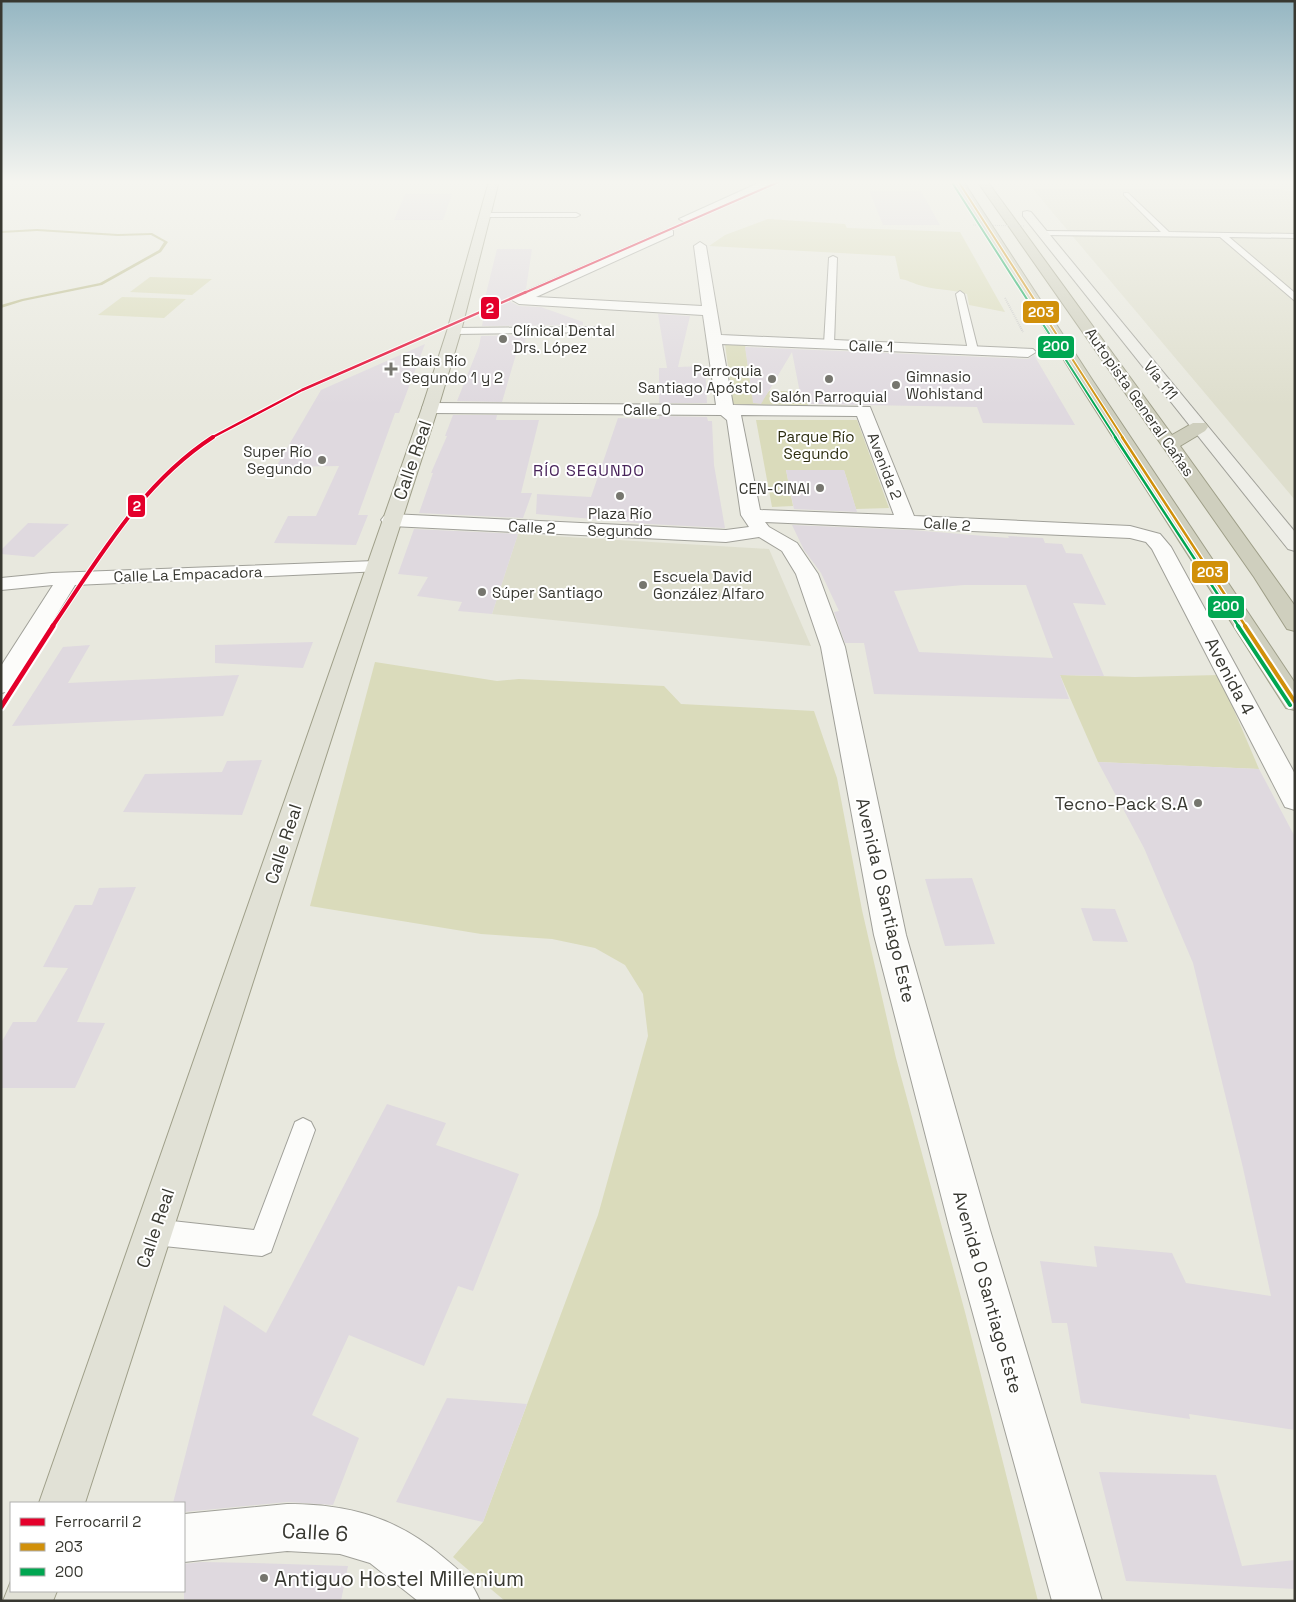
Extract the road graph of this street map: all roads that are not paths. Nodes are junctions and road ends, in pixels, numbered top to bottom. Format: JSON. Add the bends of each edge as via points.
{"nodes":[{"id":1,"x":473,"y":256,"type":"edge"},
{"id":2,"x":618,"y":256,"type":"edge"},
{"id":3,"x":701,"y":256,"type":"edge"},
{"id":4,"x":1005,"y":256,"type":"edge"},
{"id":5,"x":1036,"y":256,"type":"edge"},
{"id":6,"x":1061,"y":256,"type":"edge"},
{"id":7,"x":1246,"y":256,"type":"edge"},
{"id":8,"x":833,"y":258,"type":"dead end"},
{"id":9,"x":960,"y":294,"type":"dead end"},
{"id":10,"x":1295,"y":298,"type":"edge"},
{"id":11,"x":709,"y":311,"type":"junction"},
{"id":12,"x":600,"y":330,"type":"dead end"},
{"id":13,"x":454,"y":331,"type":"junction"},
{"id":14,"x":713,"y":339,"type":"junction"},
{"id":15,"x":829,"y":344,"type":"junction"},
{"id":16,"x":973,"y":350,"type":"junction"},
{"id":17,"x":1028,"y":352,"type":"dead end"},
{"id":18,"x":430,"y":408,"type":"junction"},
{"id":19,"x":725,"y":410,"type":"junction"},
{"id":20,"x":864,"y":411,"type":"joint"},
{"id":21,"x":1199,"y":426,"type":"junction"},
{"id":22,"x":1170,"y":444,"type":"junction"},
{"id":23,"x":391,"y":520,"type":"junction"},
{"id":24,"x":906,"y":521,"type":"junction"},
{"id":25,"x":757,"y":523,"type":"junction"},
{"id":26,"x":1142,"y":534,"type":"joint"},
{"id":27,"x":1295,"y":545,"type":"edge"},
{"id":28,"x":374,"y":567,"type":"junction"},
{"id":29,"x":68,"y":579,"type":"junction"},
{"id":30,"x":1,"y":584,"type":"edge"},
{"id":31,"x":1295,"y":624,"type":"edge"},
{"id":32,"x":1,"y":685,"type":"edge"},
{"id":33,"x":1295,"y":702,"type":"edge"},
{"id":34,"x":1295,"y":800,"type":"edge"},
{"id":35,"x":303,"y":1130,"type":"dead end"},
{"id":36,"x":154,"y":1232,"type":"junction"},
{"id":37,"x":62,"y":1502,"type":"edge"},
{"id":38,"x":185,"y":1538,"type":"edge"},
{"id":39,"x":455,"y":1601,"type":"edge"},
{"id":40,"x":1077,"y":1601,"type":"edge"}],
"edges":[{"from":1,"to":13,"type":"main road","name":"Calle Real"},
{"from":2,"to":11,"type":"street","via":[[518,300]]},
{"from":3,"to":11,"type":"street"},
{"from":4,"to":33,"type":"highway","name":"Autopista General Cañas"},
{"from":5,"to":22,"type":"highway","name":"Autopista General Cañas"},
{"from":6,"to":21,"type":"main road","name":"Vía 111"},
{"from":7,"to":10,"type":"lane"},
{"from":8,"to":15,"type":"lane"},
{"from":9,"to":16,"type":"lane"},
{"from":11,"to":14,"type":"street"},
{"from":12,"to":13,"type":"lane"},
{"from":13,"to":18,"type":"main road","name":"Calle Real"},
{"from":14,"to":15,"type":"street","name":"Calle 1"},
{"from":14,"to":19,"type":"street"},
{"from":15,"to":16,"type":"street","name":"Calle 1"},
{"from":16,"to":17,"type":"street","name":"Calle 1"},
{"from":18,"to":19,"type":"street","name":"Calle 0"},
{"from":18,"to":23,"type":"main road","name":"Calle Real"},
{"from":19,"to":20,"type":"street","name":"Calle 0"},
{"from":19,"to":25,"type":"street","via":[[735,418]]},
{"from":20,"to":24,"type":"street","name":"Avenida 2"},
{"from":21,"to":22,"type":"highway"},
{"from":21,"to":27,"type":"main road","name":"Vía 111"},
{"from":22,"to":31,"type":"highway","name":"Autopista General Cañas"},
{"from":23,"to":25,"type":"street","name":"Calle 2","via":[[726,536]]},
{"from":23,"to":28,"type":"main road","name":"Calle Real"},
{"from":24,"to":25,"type":"street","name":"Calle 2"},
{"from":24,"to":26,"type":"street","name":"Calle 2"},
{"from":25,"to":40,"type":"street","name":"Avenida 0 Santiago Este","via":[[790,547],[807,574],[834,647],[890,934],[970,1230]]},
{"from":26,"to":34,"type":"street","name":"Avenida 4","via":[[1153,538],[1161,547]]},
{"from":28,"to":29,"type":"street","name":"Calle La Empacadora"},
{"from":28,"to":36,"type":"main road","name":"Calle Real"},
{"from":29,"to":30,"type":"street","name":"Calle La Empacadora"},
{"from":29,"to":32,"type":"street"},
{"from":35,"to":36,"type":"lane","via":[[262,1243]]},
{"from":36,"to":37,"type":"main road","name":"Calle Real"},
{"from":38,"to":39,"type":"street","name":"Calle 6","via":[[296,1527],[344,1530],[387,1545]]}]}
